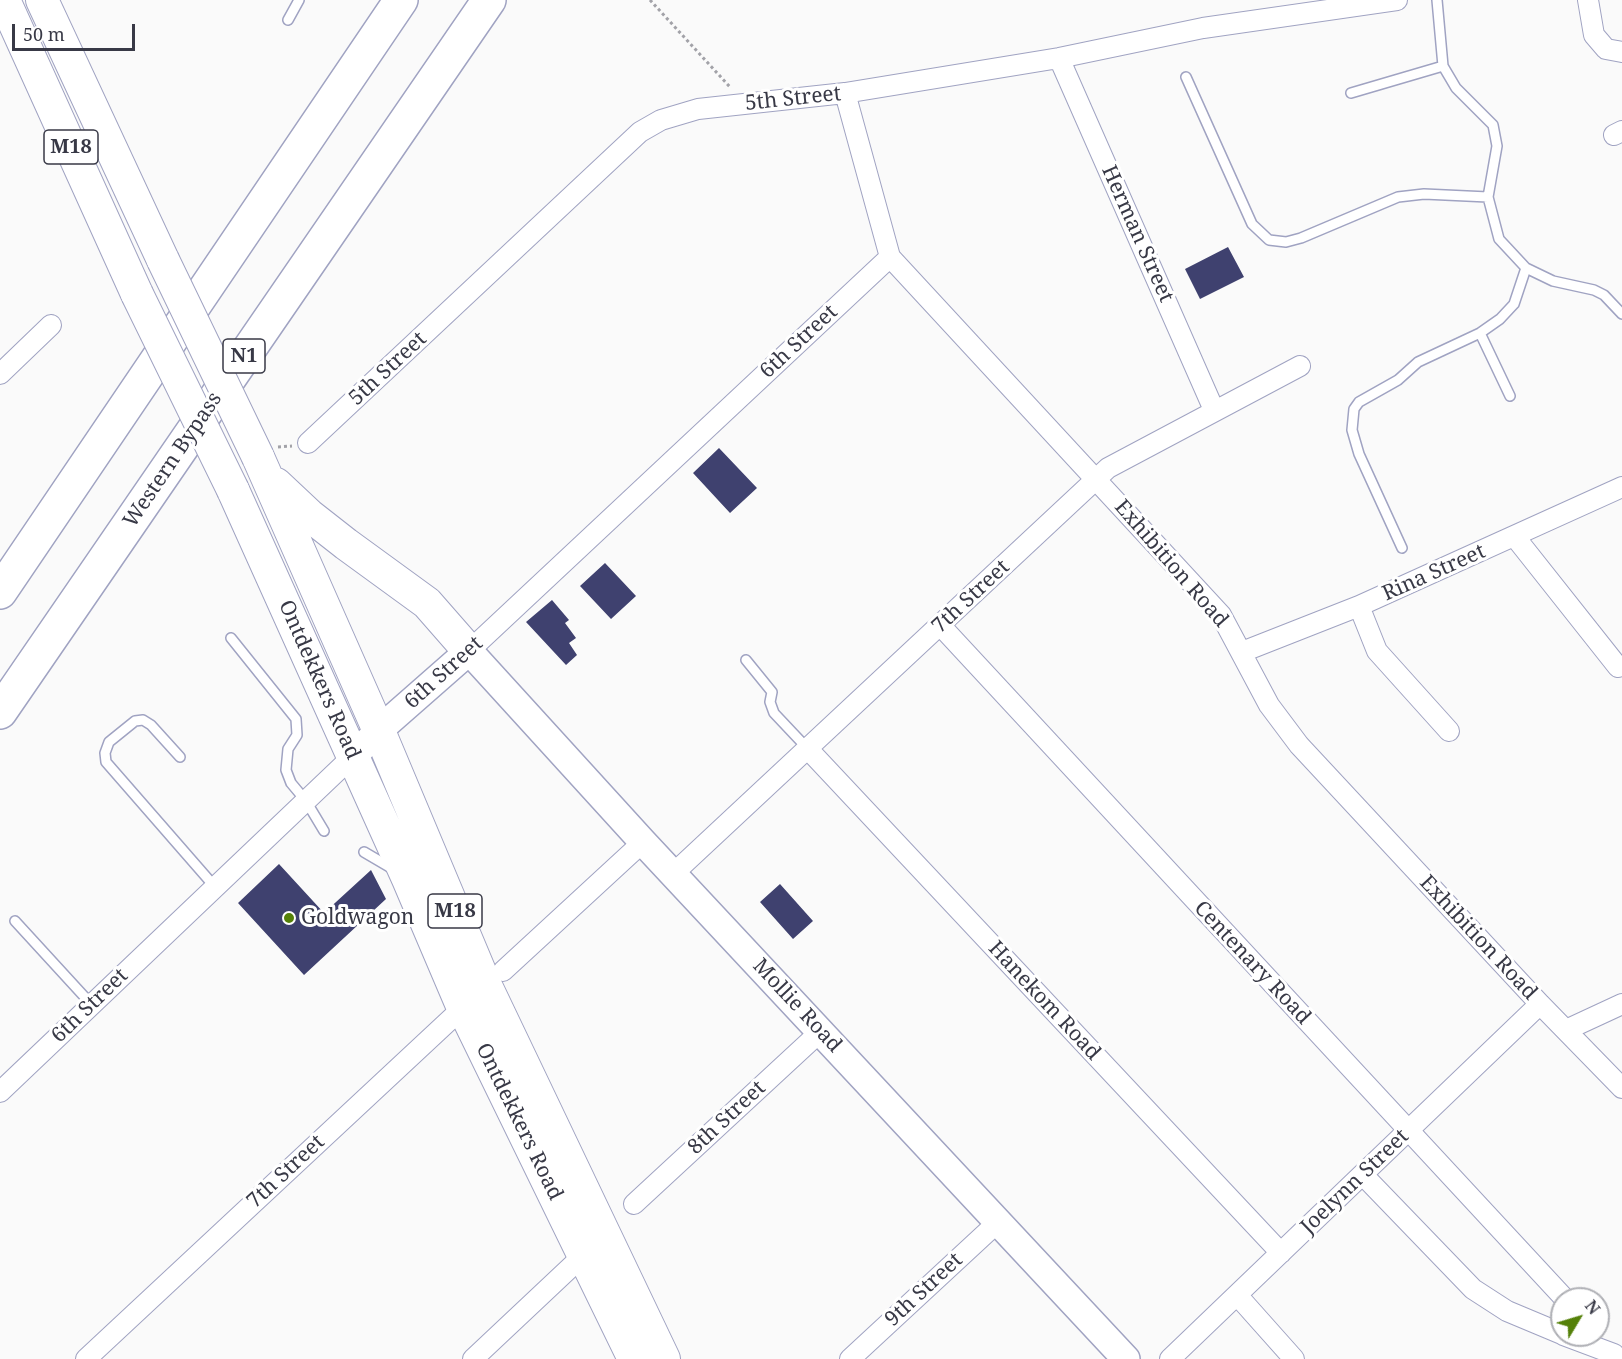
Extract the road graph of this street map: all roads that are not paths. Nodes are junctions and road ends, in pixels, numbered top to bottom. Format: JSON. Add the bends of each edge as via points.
{"nodes":[{"id":1,"x":42,"y":0,"type":"edge"},
{"id":2,"x":299,"y":0,"type":"edge"},
{"id":3,"x":401,"y":0,"type":"edge"},
{"id":4,"x":489,"y":0,"type":"edge"},
{"id":5,"x":1397,"y":0,"type":"edge"},
{"id":6,"x":1437,"y":0,"type":"edge"},
{"id":7,"x":1588,"y":0,"type":"edge"},
{"id":8,"x":1327,"y":5,"type":"edge"},
{"id":9,"x":9,"y":9,"type":"edge"},
{"id":10,"x":288,"y":20,"type":"dead end"},
{"id":11,"x":1622,"y":52,"type":"edge"},
{"id":12,"x":1059,"y":58,"type":"junction"},
{"id":13,"x":1443,"y":66,"type":"junction"},
{"id":14,"x":1186,"y":77,"type":"dead end"},
{"id":15,"x":845,"y":93,"type":"junction"},
{"id":16,"x":1351,"y":93,"type":"dead end"},
{"id":17,"x":1488,"y":197,"type":"junction"},
{"id":18,"x":890,"y":256,"type":"junction"},
{"id":19,"x":1526,"y":268,"type":"junction"},
{"id":20,"x":1622,"y":314,"type":"edge"},
{"id":21,"x":51,"y":325,"type":"dead end"},
{"id":22,"x":1480,"y":333,"type":"junction"},
{"id":23,"x":1300,"y":366,"type":"dead end"},
{"id":24,"x":0,"y":374,"type":"edge"},
{"id":25,"x":1510,"y":396,"type":"dead end"},
{"id":26,"x":1214,"y":410,"type":"junction"},
{"id":27,"x":309,"y":443,"type":"dead end"},
{"id":28,"x":260,"y":462,"type":"junction"},
{"id":29,"x":1096,"y":480,"type":"junction"},
{"id":30,"x":1622,"y":487,"type":"edge"},
{"id":31,"x":1515,"y":537,"type":"junction"},
{"id":32,"x":1402,"y":548,"type":"dead end"},
{"id":33,"x":0,"y":592,"type":"edge"},
{"id":34,"x":1359,"y":606,"type":"junction"},
{"id":35,"x":940,"y":625,"type":"junction"},
{"id":36,"x":231,"y":638,"type":"dead end"},
{"id":37,"x":469,"y":651,"type":"junction"},
{"id":38,"x":1242,"y":652,"type":"junction"},
{"id":39,"x":746,"y":660,"type":"dead end"},
{"id":40,"x":1618,"y":667,"type":"dead end"},
{"id":41,"x":0,"y":712,"type":"edge"},
{"id":42,"x":379,"y":731,"type":"junction"},
{"id":43,"x":1449,"y":731,"type":"dead end"},
{"id":44,"x":807,"y":748,"type":"junction"},
{"id":45,"x":353,"y":756,"type":"junction"},
{"id":46,"x":180,"y":757,"type":"dead end"},
{"id":47,"x":306,"y":801,"type":"junction"},
{"id":48,"x":324,"y":831,"type":"dead end"},
{"id":49,"x":643,"y":842,"type":"junction"},
{"id":50,"x":674,"y":873,"type":"junction"},
{"id":51,"x":215,"y":887,"type":"junction"},
{"id":52,"x":15,"y":921,"type":"dead end"},
{"id":53,"x":495,"y":978,"type":"junction"},
{"id":54,"x":1540,"y":1004,"type":"junction"},
{"id":55,"x":1622,"y":1004,"type":"edge"},
{"id":56,"x":92,"y":1005,"type":"junction"},
{"id":57,"x":463,"y":1008,"type":"junction"},
{"id":58,"x":1566,"y":1030,"type":"junction"},
{"id":59,"x":820,"y":1032,"type":"junction"},
{"id":60,"x":1622,"y":1088,"type":"edge"},
{"id":61,"x":0,"y":1092,"type":"edge"},
{"id":62,"x":1408,"y":1131,"type":"junction"},
{"id":63,"x":1363,"y":1175,"type":"junction"},
{"id":64,"x":634,"y":1204,"type":"dead end"},
{"id":65,"x":998,"y":1222,"type":"junction"},
{"id":66,"x":595,"y":1245,"type":"junction"},
{"id":67,"x":1281,"y":1253,"type":"junction"},
{"id":68,"x":1554,"y":1287,"type":"edge"},
{"id":69,"x":1237,"y":1295,"type":"junction"},
{"id":70,"x":1550,"y":1329,"type":"edge"},
{"id":71,"x":1594,"y":1347,"type":"edge"},
{"id":72,"x":1617,"y":1356,"type":"edge"},
{"id":73,"x":87,"y":1359,"type":"edge"},
{"id":74,"x":473,"y":1359,"type":"edge"},
{"id":75,"x":634,"y":1359,"type":"edge"},
{"id":76,"x":664,"y":1359,"type":"edge"},
{"id":77,"x":850,"y":1359,"type":"edge"},
{"id":78,"x":1126,"y":1359,"type":"edge"},
{"id":79,"x":1170,"y":1359,"type":"edge"},
{"id":80,"x":1294,"y":1359,"type":"edge"}],
"edges":[{"from":1,"to":28,"type":"main road","name":"Ontdekkers Road","number":"M18","bridge":true},
{"from":2,"to":10,"type":"lane"},
{"from":3,"to":33,"type":"highway"},
{"from":4,"to":41,"type":"highway","name":"Western Bypass","number":"N1"},
{"from":5,"to":8,"type":"street","name":"5th Street"},
{"from":6,"to":13,"type":"lane"},
{"from":7,"to":11,"type":"street","via":[[1591,29],[1597,41],[1605,49]]},
{"from":8,"to":12,"type":"street","name":"5th Street"},
{"from":9,"to":45,"type":"main road","name":"Ontdekkers Road","number":"M18","bridge":true},
{"from":12,"to":15,"type":"street","name":"5th Street"},
{"from":12,"to":26,"type":"street","name":"Herman Street"},
{"from":13,"to":16,"type":"lane"},
{"from":13,"to":17,"type":"lane","via":[[1456,88],[1493,125],[1497,146]]},
{"from":14,"to":17,"type":"lane","via":[[1252,224],[1269,240],[1286,242],[1301,238],[1398,197]]},
{"from":15,"to":18,"type":"street","name":"Exhibition Road"},
{"from":15,"to":27,"type":"street","name":"5th Street","via":[[682,112],[640,132]]},
{"from":17,"to":19,"type":"lane","via":[[1499,239]]},
{"from":18,"to":29,"type":"street","name":"Exhibition Road"},
{"from":18,"to":37,"type":"street","name":"6th Street"},
{"from":19,"to":20,"type":"lane","via":[[1553,281],[1594,290]]},
{"from":19,"to":22,"type":"lane","via":[[1514,304]]},
{"from":21,"to":24,"type":"street"},
{"from":22,"to":25,"type":"lane"},
{"from":22,"to":32,"type":"lane","via":[[1418,362],[1354,409],[1352,430],[1359,454]]},
{"from":23,"to":26,"type":"street","name":"7th Street"},
{"from":26,"to":29,"type":"street","name":"7th Street","via":[[1120,460]]},
{"from":28,"to":37,"type":"main road","via":[[309,514],[427,603]]},
{"from":28,"to":42,"type":"main road","name":"Ontdekkers Road","number":"M18"},
{"from":29,"to":35,"type":"street","name":"7th Street"},
{"from":29,"to":38,"type":"street","name":"Exhibition Road","via":[[1221,615]]},
{"from":30,"to":31,"type":"street","name":"Rina Street"},
{"from":31,"to":34,"type":"street","name":"Rina Street"},
{"from":31,"to":40,"type":"street"},
{"from":34,"to":38,"type":"street","name":"Rina Street"},
{"from":34,"to":43,"type":"street","via":[[1377,651]]},
{"from":35,"to":44,"type":"street","name":"7th Street"},
{"from":35,"to":62,"type":"street","name":"Centenary Road"},
{"from":36,"to":47,"type":"lane","via":[[296,719],[297,735],[288,749],[285,770]]},
{"from":37,"to":42,"type":"main road","name":"6th Street"},
{"from":37,"to":49,"type":"main road","name":"Mollie Road"},
{"from":38,"to":54,"type":"street","name":"Exhibition Road","via":[[1269,705],[1299,745]]},
{"from":39,"to":44,"type":"lane","via":[[772,692],[774,712]]},
{"from":42,"to":45,"type":"main road","name":"6th Street"},
{"from":42,"to":53,"type":"main road","name":"Ontdekkers Road","number":"M18"},
{"from":44,"to":50,"type":"street","name":"7th Street"},
{"from":44,"to":67,"type":"street","name":"Hanekom Road"},
{"from":45,"to":47,"type":"street","name":"6th Street"},
{"from":45,"to":57,"type":"main road","name":"Ontdekkers Road","number":"M18","via":[[381,845],[408,879]]},
{"from":46,"to":51,"type":"lane","via":[[143,720],[135,721],[109,742],[105,753],[106,762]]},
{"from":47,"to":48,"type":"lane"},
{"from":47,"to":51,"type":"street","name":"6th Street"},
{"from":49,"to":50,"type":"main road","name":"Mollie Road"},
{"from":49,"to":53,"type":"street","name":"7th Street"},
{"from":50,"to":59,"type":"main road","name":"Mollie Road"},
{"from":51,"to":56,"type":"street","name":"6th Street"},
{"from":52,"to":56,"type":"lane"},
{"from":53,"to":57,"type":"street","name":"7th Street"},
{"from":53,"to":66,"type":"main road","name":"Ontdekkers Road","number":"M18"},
{"from":54,"to":58,"type":"street","name":"Exhibition Road"},
{"from":54,"to":62,"type":"street","name":"Joelynn Street"},
{"from":55,"to":58,"type":"street"},
{"from":56,"to":61,"type":"street","name":"6th Street"},
{"from":57,"to":66,"type":"main road","name":"Ontdekkers Road","number":"M18"},
{"from":57,"to":73,"type":"street","name":"7th Street"},
{"from":58,"to":60,"type":"street","name":"Exhibition Road"},
{"from":59,"to":64,"type":"street","name":"8th Street"},
{"from":59,"to":65,"type":"main road","name":"Mollie Road"},
{"from":62,"to":63,"type":"street","name":"Joelynn Street"},
{"from":62,"to":68,"type":"street","name":"Centenary Road"},
{"from":63,"to":67,"type":"street","name":"Joelynn Street"},
{"from":63,"to":70,"type":"street","via":[[1473,1289],[1507,1311]]},
{"from":65,"to":77,"type":"street","name":"9th Street"},
{"from":65,"to":78,"type":"main road","name":"Mollie Road"},
{"from":66,"to":74,"type":"street"},
{"from":66,"to":75,"type":"main road","name":"Ontdekkers Road","number":"M18"},
{"from":66,"to":76,"type":"main road","name":"Ontdekkers Road","number":"M18"},
{"from":67,"to":69,"type":"street","name":"Joelynn Street"},
{"from":69,"to":79,"type":"street","name":"Joelynn Street"},
{"from":69,"to":80,"type":"street"},
{"from":71,"to":72,"type":"street"}]}
